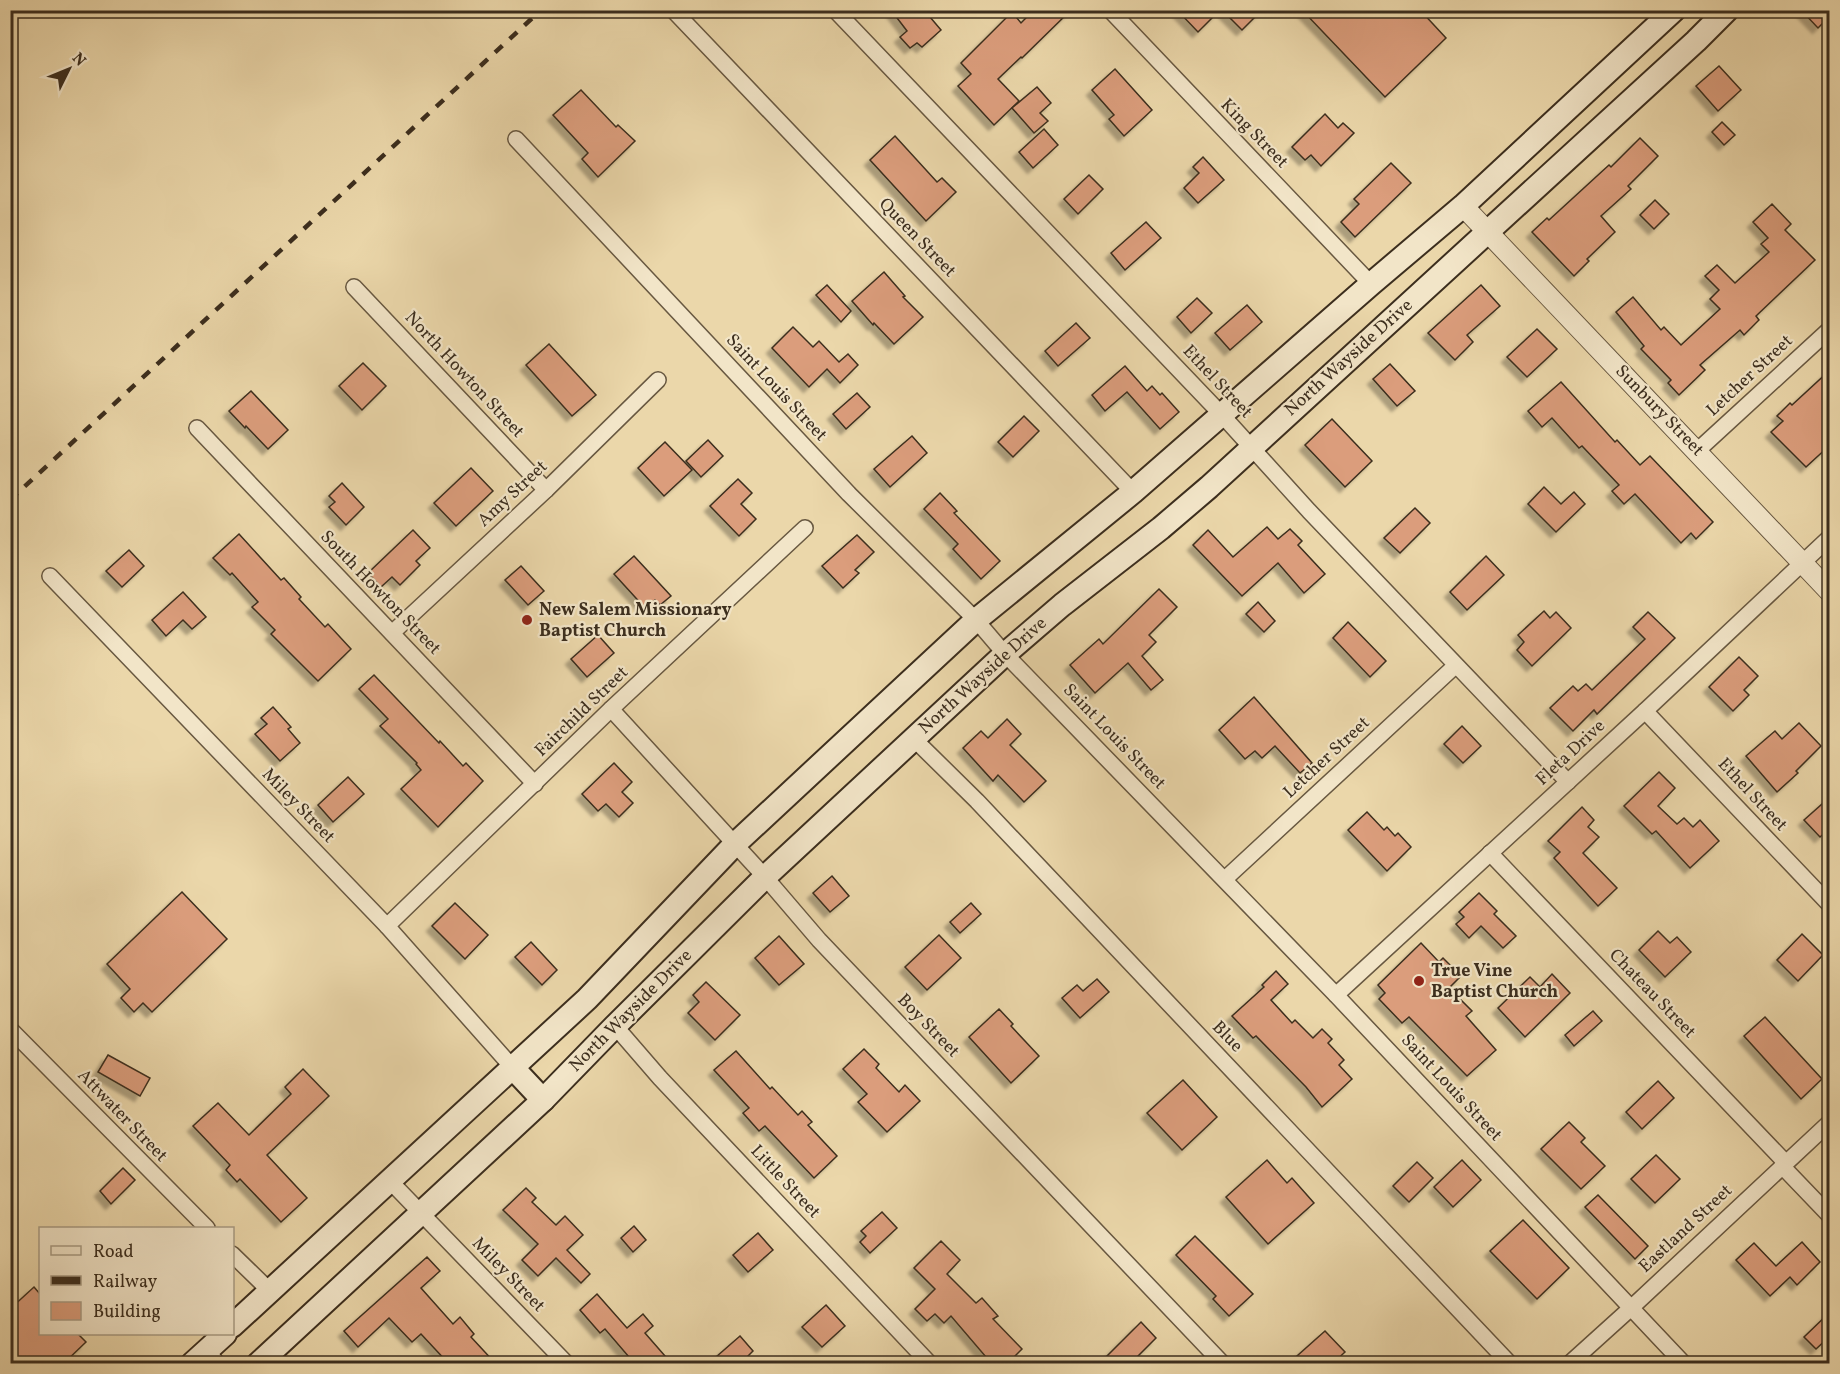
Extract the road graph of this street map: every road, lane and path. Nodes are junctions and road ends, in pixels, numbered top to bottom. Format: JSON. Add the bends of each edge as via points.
{"nodes":[{"id":1,"x":673,"y":10,"type":"edge"},
{"id":2,"x":835,"y":10,"type":"edge"},
{"id":3,"x":1110,"y":10,"type":"edge"},
{"id":4,"x":1674,"y":10,"type":"edge"},
{"id":5,"x":1727,"y":10,"type":"edge"},
{"id":6,"x":516,"y":139,"type":"dead end"},
{"id":7,"x":1463,"y":206,"type":"junction"},
{"id":8,"x":1487,"y":231,"type":"junction"},
{"id":9,"x":1371,"y":284,"type":"junction"},
{"id":10,"x":354,"y":287,"type":"dead end"},
{"id":11,"x":1830,"y":329,"type":"edge"},
{"id":12,"x":658,"y":380,"type":"dead end"},
{"id":13,"x":1222,"y":415,"type":"junction"},
{"id":14,"x":197,"y":428,"type":"dead end"},
{"id":15,"x":1252,"y":447,"type":"junction"},
{"id":16,"x":1697,"y":451,"type":"junction"},
{"id":17,"x":546,"y":490,"type":"junction"},
{"id":18,"x":1133,"y":492,"type":"junction"},
{"id":19,"x":805,"y":528,"type":"dead end"},
{"id":20,"x":1830,"y":537,"type":"edge"},
{"id":21,"x":1802,"y":563,"type":"junction"},
{"id":22,"x":50,"y":576,"type":"dead end"},
{"id":23,"x":1830,"y":592,"type":"edge"},
{"id":24,"x":976,"y":620,"type":"junction"},
{"id":25,"x":392,"y":633,"type":"junction"},
{"id":26,"x":1005,"y":654,"type":"junction"},
{"id":27,"x":1455,"y":666,"type":"junction"},
{"id":28,"x":611,"y":709,"type":"junction"},
{"id":29,"x":1645,"y":711,"type":"junction"},
{"id":30,"x":914,"y":739,"type":"junction"},
{"id":31,"x":1568,"y":782,"type":"junction"},
{"id":32,"x":535,"y":784,"type":"junction"},
{"id":33,"x":735,"y":844,"type":"junction"},
{"id":34,"x":1490,"y":853,"type":"junction"},
{"id":35,"x":765,"y":877,"type":"junction"},
{"id":36,"x":1225,"y":879,"type":"junction"},
{"id":37,"x":1830,"y":905,"type":"edge"},
{"id":38,"x":387,"y":926,"type":"junction"},
{"id":39,"x":1336,"y":995,"type":"junction"},
{"id":40,"x":615,"y":1026,"type":"junction"},
{"id":41,"x":10,"y":1029,"type":"edge"},
{"id":42,"x":513,"y":1068,"type":"junction"},
{"id":43,"x":543,"y":1100,"type":"junction"},
{"id":44,"x":1830,"y":1122,"type":"edge"},
{"id":45,"x":1783,"y":1164,"type":"junction"},
{"id":46,"x":390,"y":1181,"type":"junction"},
{"id":47,"x":421,"y":1213,"type":"junction"},
{"id":48,"x":1830,"y":1216,"type":"edge"},
{"id":49,"x":206,"y":1227,"type":"edge"},
{"id":50,"x":234,"y":1256,"type":"edge"},
{"id":51,"x":270,"y":1291,"type":"junction"},
{"id":52,"x":1631,"y":1308,"type":"junction"},
{"id":53,"x":234,"y":1324,"type":"edge"},
{"id":54,"x":224,"y":1335,"type":"edge"},
{"id":55,"x":206,"y":1359,"type":"edge"},
{"id":56,"x":258,"y":1364,"type":"edge"},
{"id":57,"x":567,"y":1364,"type":"edge"},
{"id":58,"x":930,"y":1364,"type":"edge"},
{"id":59,"x":1223,"y":1364,"type":"edge"},
{"id":60,"x":1510,"y":1364,"type":"edge"},
{"id":61,"x":1569,"y":1364,"type":"edge"},
{"id":62,"x":1684,"y":1364,"type":"edge"}],
"edges":[{"from":1,"to":18,"type":"street","name":"Queen Street"},
{"from":2,"to":13,"type":"street","name":"Ethel Street"},
{"from":3,"to":9,"type":"street","name":"King Street"},
{"from":4,"to":7,"type":"main road"},
{"from":5,"to":8,"type":"main road","name":"North Wayside Drive"},
{"from":6,"to":24,"type":"street","name":"Saint Louis Street","via":[[849,494]]},
{"from":7,"to":8,"type":"street","name":"Sunbury Street"},
{"from":7,"to":9,"type":"main road"},
{"from":8,"to":15,"type":"main road","name":"North Wayside Drive"},
{"from":8,"to":16,"type":"street","name":"Sunbury Street"},
{"from":9,"to":13,"type":"main road"},
{"from":10,"to":17,"type":"street","name":"North Howton Street"},
{"from":11,"to":16,"type":"street","name":"Letcher Street"},
{"from":12,"to":17,"type":"street","name":"Amy Street"},
{"from":13,"to":15,"type":"street","name":"Ethel Street"},
{"from":13,"to":18,"type":"main road"},
{"from":14,"to":25,"type":"street","name":"South Howton Street"},
{"from":15,"to":26,"type":"main road","name":"North Wayside Drive","via":[[1161,528]]},
{"from":15,"to":27,"type":"street","name":"Ethel Street"},
{"from":16,"to":21,"type":"street","name":"Sunbury Street"},
{"from":17,"to":25,"type":"street","name":"Amy Street"},
{"from":18,"to":24,"type":"main road"},
{"from":19,"to":28,"type":"street","name":"Fairchild Street"},
{"from":20,"to":21,"type":"street","name":"Fleta Drive"},
{"from":21,"to":23,"type":"street","name":"Sunbury Street"},
{"from":21,"to":29,"type":"street","name":"Fleta Drive"},
{"from":22,"to":38,"type":"street","name":"Miley Street"},
{"from":24,"to":26,"type":"street","name":"Saint Louis Street"},
{"from":24,"to":33,"type":"main road"},
{"from":25,"to":32,"type":"street","name":"South Howton Street"},
{"from":26,"to":30,"type":"main road","name":"North Wayside Drive"},
{"from":26,"to":36,"type":"street","name":"Saint Louis Street"},
{"from":27,"to":31,"type":"street","name":"Ethel Street"},
{"from":27,"to":36,"type":"street","name":"Letcher Street"},
{"from":28,"to":32,"type":"street","name":"Fairchild Street"},
{"from":28,"to":33,"type":"street","name":"Boy Street"},
{"from":29,"to":31,"type":"street","name":"Fleta Drive"},
{"from":29,"to":37,"type":"street","name":"Ethel Street"},
{"from":30,"to":35,"type":"main road","name":"North Wayside Drive"},
{"from":30,"to":60,"type":"street","name":"Blue"},
{"from":31,"to":34,"type":"street","name":"Fleta Drive"},
{"from":32,"to":38,"type":"street","name":"Fairchild Street"},
{"from":33,"to":35,"type":"street","name":"Boy Street"},
{"from":33,"to":42,"type":"main road","via":[[587,999]]},
{"from":34,"to":39,"type":"street","name":"Fleta Drive"},
{"from":34,"to":45,"type":"street","name":"Chateau Street"},
{"from":35,"to":40,"type":"main road","name":"North Wayside Drive"},
{"from":35,"to":59,"type":"street","name":"Boy Street","via":[[819,940]]},
{"from":36,"to":39,"type":"street","name":"Saint Louis Street"},
{"from":38,"to":42,"type":"street","name":"Miley Street"},
{"from":39,"to":52,"type":"street","name":"Saint Louis Street"},
{"from":40,"to":43,"type":"main road","name":"North Wayside Drive"},
{"from":40,"to":58,"type":"street","name":"Little Street"},
{"from":41,"to":49,"type":"street","name":"Attwater Street"},
{"from":42,"to":43,"type":"main road"},
{"from":42,"to":46,"type":"main road"},
{"from":43,"to":47,"type":"main road","name":"North Wayside Drive"},
{"from":44,"to":45,"type":"street","name":"Eastland Street"},
{"from":45,"to":48,"type":"street","name":"Chateau Street"},
{"from":45,"to":52,"type":"street","name":"Eastland Street"},
{"from":46,"to":47,"type":"street","name":"Miley Street"},
{"from":46,"to":51,"type":"main road"},
{"from":47,"to":56,"type":"main road","name":"North Wayside Drive"},
{"from":47,"to":57,"type":"street","name":"Miley Street"},
{"from":50,"to":51,"type":"street"},
{"from":51,"to":53,"type":"main road"},
{"from":52,"to":61,"type":"street","name":"Eastland Street"},
{"from":52,"to":62,"type":"street","name":"Saint Louis Street"},
{"from":54,"to":55,"type":"main road"}]}
